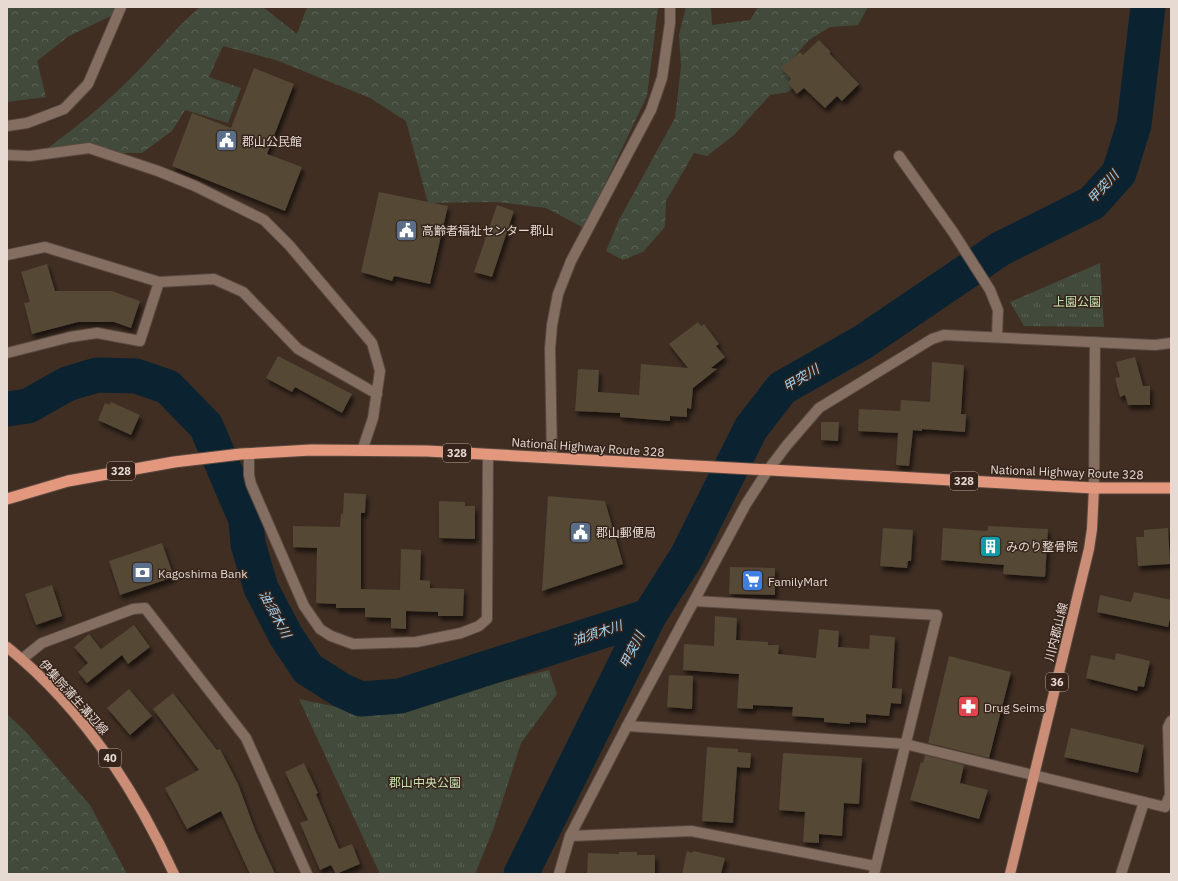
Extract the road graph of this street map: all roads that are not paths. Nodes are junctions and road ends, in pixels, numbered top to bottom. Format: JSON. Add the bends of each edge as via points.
{"nodes":[{"id":1,"x":121,"y":7,"type":"edge"},
{"id":2,"x":670,"y":7,"type":"edge"},
{"id":3,"x":7,"y":126,"type":"edge"},
{"id":4,"x":7,"y":155,"type":"edge"},
{"id":5,"x":899,"y":156,"type":"dead end"},
{"id":6,"x":7,"y":255,"type":"edge"},
{"id":7,"x":159,"y":282,"type":"junction"},
{"id":8,"x":997,"y":337,"type":"junction"},
{"id":9,"x":1095,"y":342,"type":"junction"},
{"id":10,"x":1171,"y":343,"type":"edge"},
{"id":11,"x":7,"y":353,"type":"edge"},
{"id":12,"x":377,"y":394,"type":"junction"},
{"id":13,"x":362,"y":451,"type":"junction"},
{"id":14,"x":245,"y":454,"type":"junction"},
{"id":15,"x":488,"y":454,"type":"junction"},
{"id":16,"x":552,"y":457,"type":"junction"},
{"id":17,"x":763,"y":470,"type":"junction"},
{"id":18,"x":1094,"y":488,"type":"junction"},
{"id":19,"x":1171,"y":488,"type":"edge"},
{"id":20,"x":7,"y":499,"type":"edge"},
{"id":21,"x":695,"y":601,"type":"junction"},
{"id":22,"x":7,"y":647,"type":"edge"},
{"id":23,"x":22,"y":659,"type":"junction"},
{"id":24,"x":1171,"y":721,"type":"edge"},
{"id":25,"x":627,"y":726,"type":"junction"},
{"id":26,"x":905,"y":744,"type":"junction"},
{"id":27,"x":1033,"y":776,"type":"junction"},
{"id":28,"x":1171,"y":795,"type":"edge"},
{"id":29,"x":1144,"y":802,"type":"junction"},
{"id":30,"x":570,"y":836,"type":"junction"},
{"id":31,"x":874,"y":870,"type":"edge"},
{"id":32,"x":174,"y":874,"type":"edge"},
{"id":33,"x":307,"y":874,"type":"edge"},
{"id":34,"x":559,"y":874,"type":"edge"},
{"id":35,"x":1010,"y":874,"type":"edge"},
{"id":36,"x":1121,"y":874,"type":"edge"}],
"edges":[{"from":1,"to":3,"type":"street","via":[[88,84],[64,109],[27,123]]},
{"from":2,"to":16,"type":"street","via":[[662,78],[651,110],[571,261],[558,294],[550,349]]},
{"from":4,"to":12,"type":"street","via":[[30,156],[89,148],[195,186],[264,220],[289,245],[372,343],[380,371]]},
{"from":5,"to":8,"type":"street","via":[[990,290],[998,310]]},
{"from":6,"to":7,"type":"street","via":[[45,247]]},
{"from":7,"to":11,"type":"street","via":[[140,341],[97,333]]},
{"from":7,"to":12,"type":"street","via":[[214,279],[229,284],[242,292],[298,349]]},
{"from":8,"to":9,"type":"street"},
{"from":8,"to":17,"type":"street","via":[[944,335],[932,339],[819,408]]},
{"from":9,"to":10,"type":"street","via":[[1155,345]]},
{"from":9,"to":18,"type":"street"},
{"from":12,"to":13,"type":"street","via":[[373,418]]},
{"from":13,"to":14,"type":"highway","name":"National Highway Route 328","number":"328","via":[[311,450]]},
{"from":13,"to":15,"type":"highway","name":"National Highway Route 328","number":"328"},
{"from":14,"to":15,"type":"street","via":[[251,484],[304,606],[320,628],[343,642],[354,644],[416,642],[461,632],[479,626],[487,619]]},
{"from":14,"to":20,"type":"highway","name":"National Highway Route 328","number":"328","via":[[174,462],[68,481]]},
{"from":15,"to":16,"type":"highway","name":"National Highway Route 328","number":"328"},
{"from":16,"to":17,"type":"highway","name":"National Highway Route 328","number":"328"},
{"from":17,"to":18,"type":"highway","name":"National Highway Route 328","number":"328"},
{"from":17,"to":21,"type":"street"},
{"from":18,"to":19,"type":"highway","name":"National Highway Route 328","number":"328"},
{"from":18,"to":27,"type":"main road","name":"川内郡山線","number":"36","via":[[1089,549]]},
{"from":21,"to":25,"type":"street"},
{"from":21,"to":26,"type":"street","via":[[937,615]]},
{"from":22,"to":23,"type":"main road","name":"伊集院蒲生溝辺線","number":"40"},
{"from":23,"to":32,"type":"main road","name":"伊集院蒲生溝辺線","number":"40","via":[[84,723],[106,752],[129,787]]},
{"from":23,"to":33,"type":"street","via":[[42,643],[133,609],[145,608],[246,738]]},
{"from":24,"to":28,"type":"street","via":[[1168,727]]},
{"from":25,"to":26,"type":"street"},
{"from":25,"to":30,"type":"street"},
{"from":26,"to":27,"type":"street"},
{"from":26,"to":31,"type":"street"},
{"from":27,"to":29,"type":"street"},
{"from":27,"to":35,"type":"main road","name":"川内郡山線","number":"36"},
{"from":28,"to":29,"type":"street","via":[[1165,807]]},
{"from":29,"to":36,"type":"street"},
{"from":30,"to":31,"type":"street","via":[[691,831]]},
{"from":30,"to":34,"type":"street"}]}
